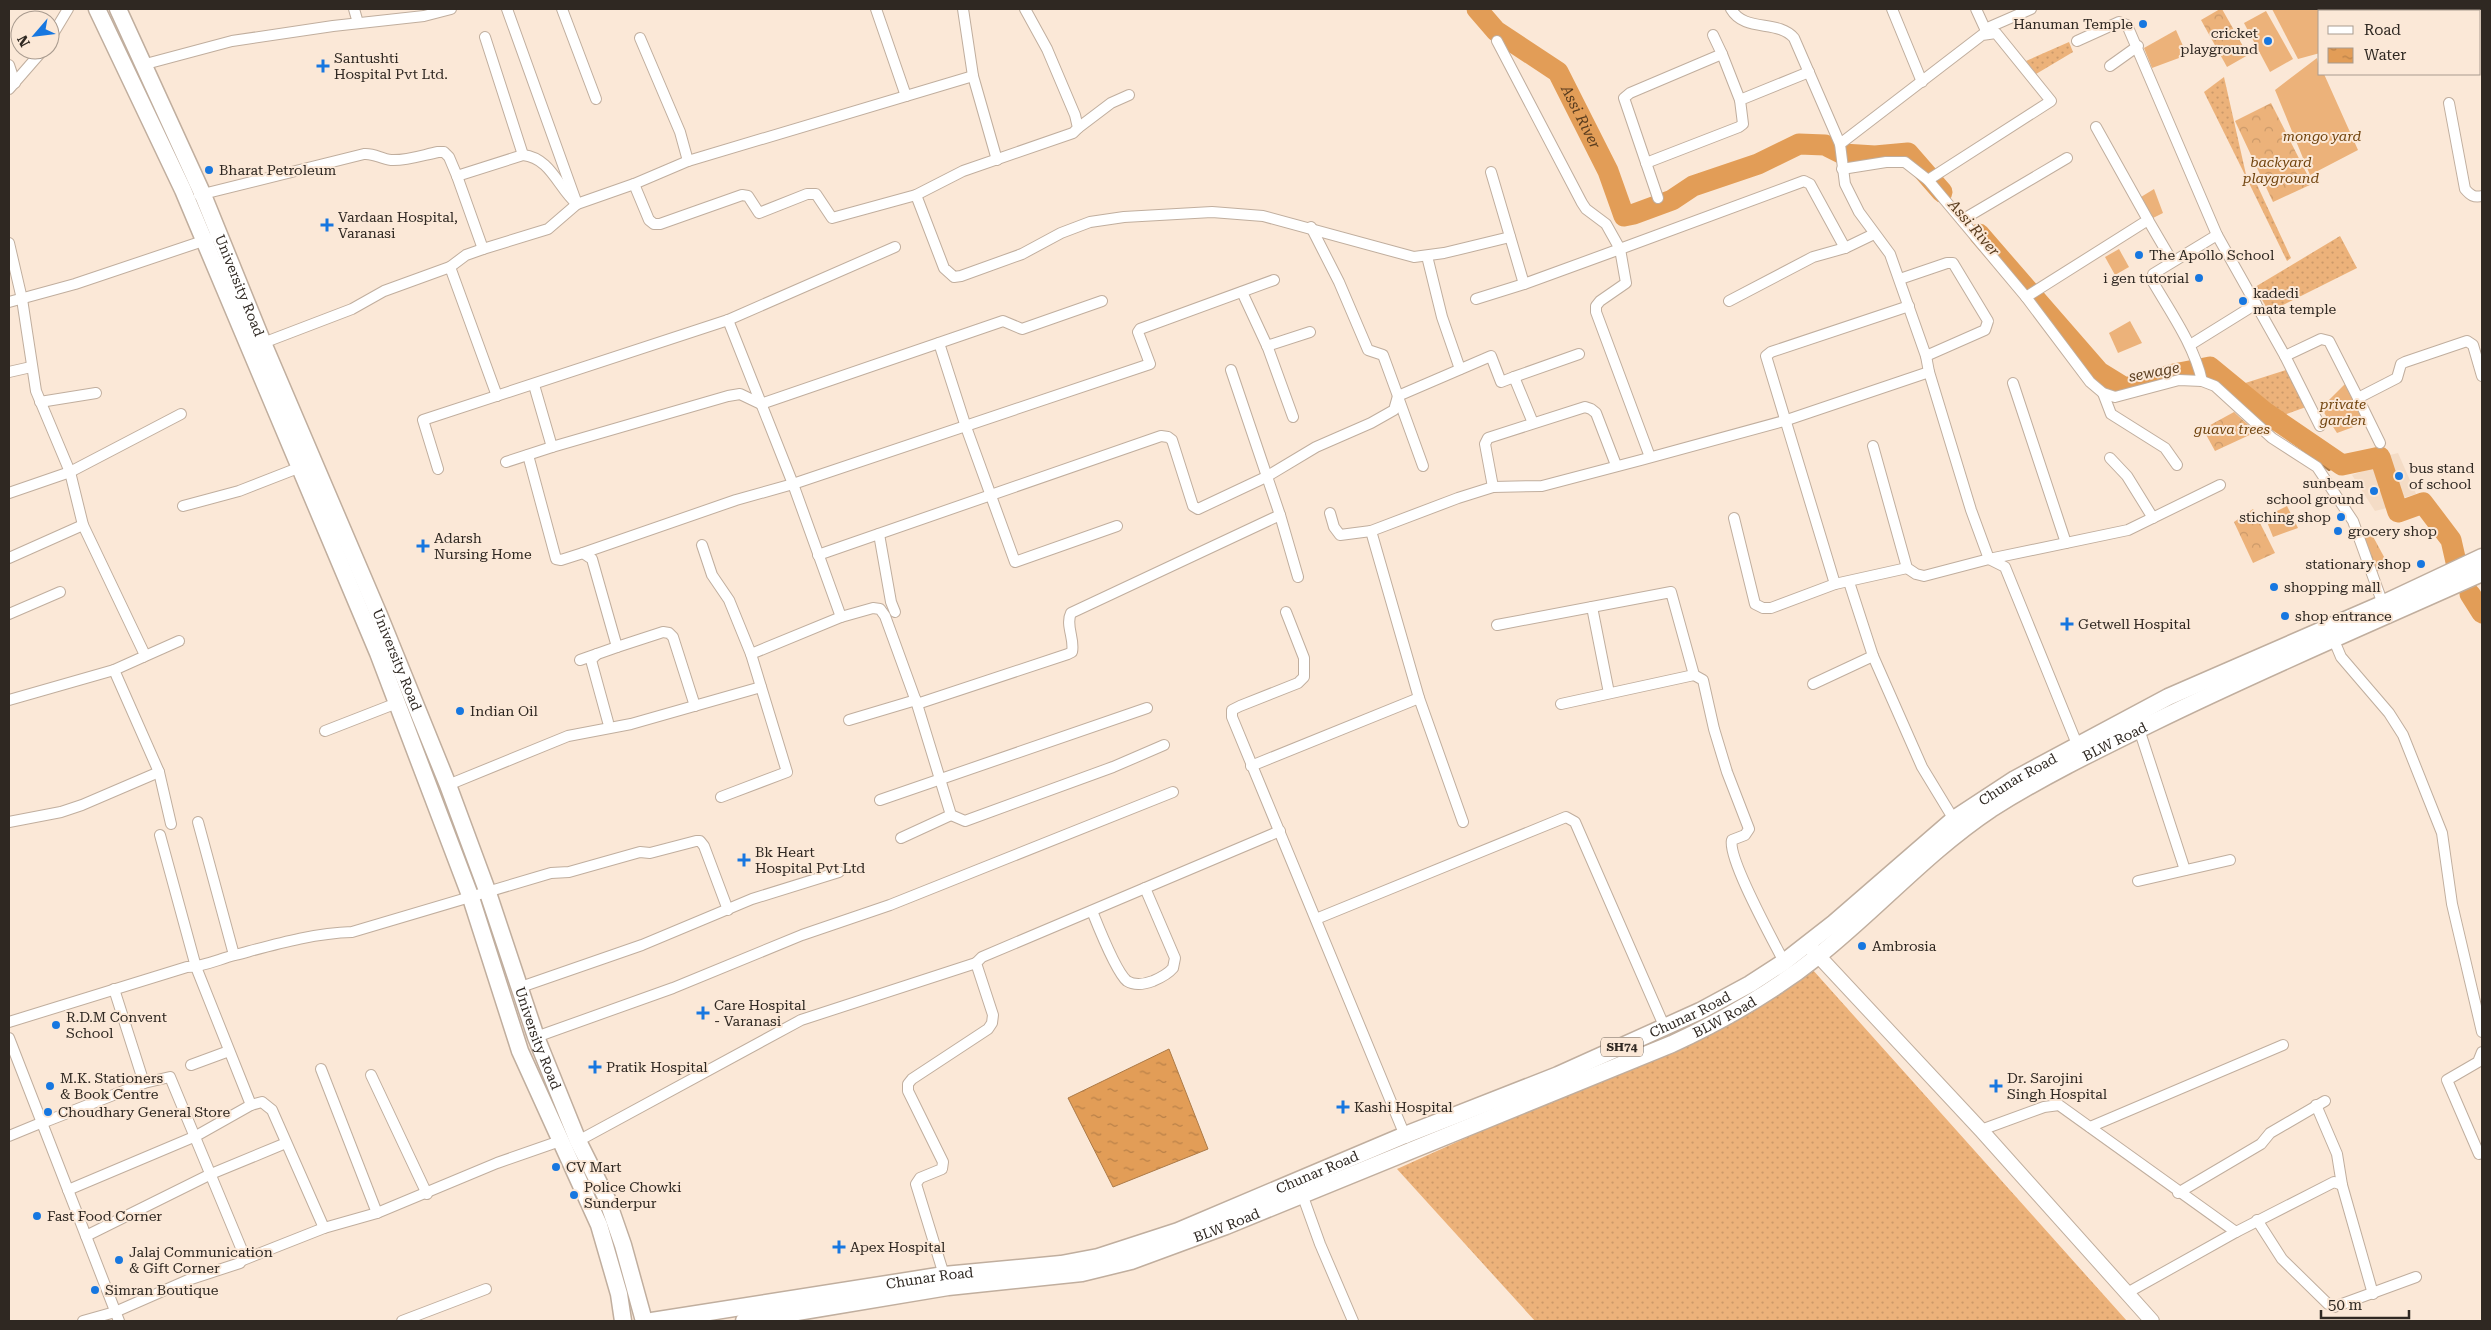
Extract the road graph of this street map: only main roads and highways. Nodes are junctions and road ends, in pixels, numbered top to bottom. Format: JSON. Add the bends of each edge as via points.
{"nodes":[{"id":1,"x":97,"y":9,"type":"edge"},
{"id":2,"x":118,"y":9,"type":"edge"},
{"id":3,"x":212,"y":238,"type":"junction"},
{"id":4,"x":2478,"y":567,"type":"edge"},
{"id":5,"x":2384,"y":609,"type":"junction"},
{"id":6,"x":2215,"y":684,"type":"junction"},
{"id":7,"x":2079,"y":751,"type":"junction"},
{"id":8,"x":1813,"y":950,"type":"junction"},
{"id":9,"x":1408,"y":1142,"type":"junction"},
{"id":10,"x":636,"y":1293,"type":"junction"},
{"id":11,"x":619,"y":1294,"type":"junction"},
{"id":12,"x":807,"y":1316,"type":"edge"},
{"id":13,"x":623,"y":1321,"type":"edge"},
{"id":14,"x":644,"y":1321,"type":"edge"},
{"id":15,"x":652,"y":1321,"type":"edge"},
{"id":16,"x":744,"y":1321,"type":"edge"}],
"edges":[{"from":1,"to":3,"type":"main road","via":[[186,199]]},
{"from":2,"to":3,"type":"main road","name":"University Road","via":[[203,194]]},
{"from":3,"to":10,"type":"main road","name":"University Road","via":[[263,343],[448,785],[536,1037],[578,1141],[607,1199]]},
{"from":3,"to":11,"type":"main road","via":[[298,468],[411,739],[471,898],[520,1051],[599,1225]]},
{"from":4,"to":5,"type":"main road","name":"BLW Road","number":"SH74"},
{"from":5,"to":6,"type":"main road","number":"SH74"},
{"from":5,"to":6,"type":"main road","name":"BLW Road","number":"SH74","via":[[2333,638]]},
{"from":6,"to":7,"type":"main road","name":"BLW Road","number":"SH74","via":[[2138,729]]},
{"from":6,"to":7,"type":"main road","number":"SH74","via":[[2168,697]]},
{"from":7,"to":8,"type":"main road","name":"BLW Road","number":"SH74","via":[[2024,789],[1957,824]]},
{"from":8,"to":9,"type":"main road","name":"Chunar Road","number":"SH74","via":[[1784,962],[1750,984],[1665,1028]]},
{"from":8,"to":9,"type":"main road","name":"BLW Road","number":"SH74","via":[[1791,977],[1706,1028]]},
{"from":9,"to":12,"type":"main road","name":"BLW Road","number":"SH74","via":[[1302,1194],[1132,1261],[1082,1273],[948,1288]]},
{"from":9,"to":15,"type":"main road","name":"Chunar Road","number":"SH74","via":[[1178,1231],[1098,1257],[1061,1264],[944,1275]]},
{"from":10,"to":11,"type":"main road"},
{"from":10,"to":14,"type":"main road","name":"University Road"},
{"from":11,"to":13,"type":"main road"},
{"from":12,"to":16,"type":"main road","name":"BLW Road","number":"SH74"}]}
